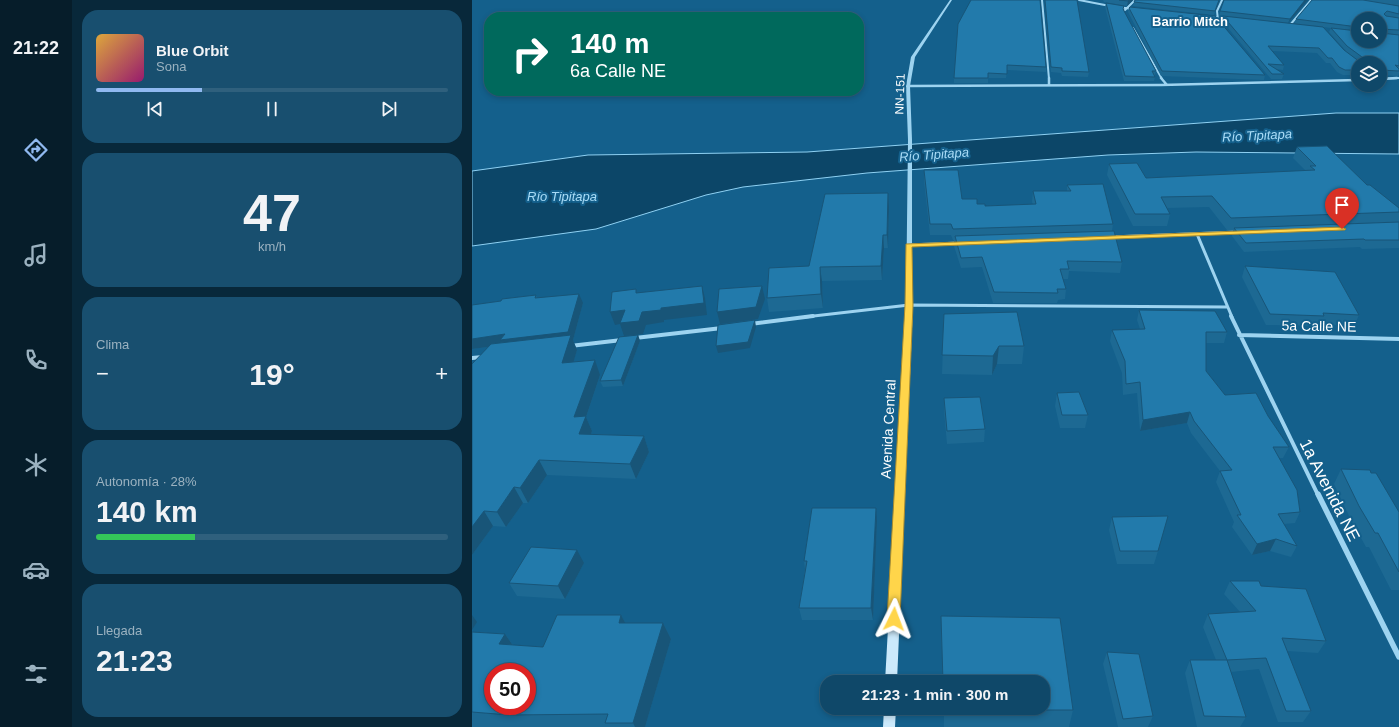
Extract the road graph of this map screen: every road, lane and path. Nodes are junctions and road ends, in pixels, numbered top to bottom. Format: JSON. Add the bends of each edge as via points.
{"nodes":[{"id":1,"x":951,"y":0,"type":"edge"},
{"id":2,"x":1042,"y":0,"type":"edge"},
{"id":3,"x":1079,"y":0,"type":"edge"},
{"id":4,"x":1135,"y":0,"type":"edge"},
{"id":5,"x":1222,"y":0,"type":"edge"},
{"id":6,"x":1311,"y":0,"type":"edge"},
{"id":7,"x":1126,"y":8,"type":"junction"},
{"id":8,"x":1134,"y":9,"type":"edge"},
{"id":9,"x":1124,"y":12,"type":"edge"},
{"id":10,"x":1209,"y":17,"type":"edge"},
{"id":11,"x":1216,"y":18,"type":"junction"},
{"id":12,"x":1231,"y":19,"type":"edge"},
{"id":13,"x":1130,"y":22,"type":"edge"},
{"id":14,"x":1220,"y":23,"type":"edge"},
{"id":15,"x":1283,"y":24,"type":"edge"},
{"id":16,"x":1290,"y":25,"type":"junction"},
{"id":17,"x":1297,"y":26,"type":"edge"},
{"id":18,"x":1265,"y":78,"type":"edge"},
{"id":19,"x":1399,"y":78,"type":"edge"},
{"id":20,"x":1387,"y":79,"type":"edge"},
{"id":21,"x":1351,"y":80,"type":"edge"},
{"id":22,"x":1270,"y":83,"type":"junction"},
{"id":23,"x":1049,"y":84,"type":"junction"},
{"id":24,"x":1167,"y":85,"type":"junction"},
{"id":25,"x":908,"y":86,"type":"junction"},
{"id":26,"x":910,"y":177,"type":"joint"},
{"id":27,"x":1244,"y":232,"type":"edge"},
{"id":28,"x":1197,"y":234,"type":"junction"},
{"id":29,"x":1103,"y":238,"type":"edge"},
{"id":30,"x":963,"y":243,"type":"edge"},
{"id":31,"x":908,"y":245,"type":"junction"},
{"id":32,"x":909,"y":305,"type":"junction"},
{"id":33,"x":1227,"y":307,"type":"junction"},
{"id":34,"x":744,"y":325,"type":"edge"},
{"id":35,"x":729,"y":327,"type":"edge"},
{"id":36,"x":1239,"y":335,"type":"junction"},
{"id":37,"x":1399,"y":339,"type":"edge"},
{"id":38,"x":564,"y":347,"type":"edge"},
{"id":39,"x":472,"y":358,"type":"edge"},
{"id":40,"x":481,"y":362,"type":"edge"},
{"id":41,"x":1399,"y":657,"type":"edge"},
{"id":42,"x":891,"y":675,"type":"edge"},
{"id":43,"x":890,"y":715,"type":"edge"},
{"id":44,"x":889,"y":727,"type":"edge"}],
"edges":[{"from":1,"to":25,"type":"street","name":"NN-151","number":"NN-151","via":[[913,57]]},
{"from":2,"to":23,"type":"street"},
{"from":3,"to":7,"type":"street"},
{"from":4,"to":7,"type":"street"},
{"from":5,"to":11,"type":"street"},
{"from":6,"to":16,"type":"street"},
{"from":7,"to":8,"type":"street"},
{"from":7,"to":9,"type":"street"},
{"from":10,"to":11,"type":"street"},
{"from":11,"to":12,"type":"street"},
{"from":11,"to":14,"type":"street"},
{"from":13,"to":24,"type":"street","via":[[1145,47],[1158,77]]},
{"from":15,"to":16,"type":"street"},
{"from":16,"to":17,"type":"street"},
{"from":18,"to":22,"type":"street"},
{"from":19,"to":20,"type":"street"},
{"from":21,"to":22,"type":"street"},
{"from":22,"to":24,"type":"street"},
{"from":23,"to":24,"type":"street"},
{"from":23,"to":25,"type":"street"},
{"from":25,"to":26,"type":"street","name":"NN-151","number":"NN-151"},
{"from":26,"to":31,"type":"street","name":"Avenida Central","number":"NN-151"},
{"from":27,"to":28,"type":"street"},
{"from":28,"to":29,"type":"street"},
{"from":28,"to":33,"type":"street","name":"1a Avenida NE"},
{"from":30,"to":31,"type":"street"},
{"from":31,"to":32,"type":"street","name":"Avenida Central","number":"NN-151"},
{"from":32,"to":33,"type":"street"},
{"from":32,"to":34,"type":"street"},
{"from":32,"to":42,"type":"main road","name":"Avenida Central","number":"NN-151"},
{"from":33,"to":36,"type":"street","name":"1a Avenida NE"},
{"from":35,"to":38,"type":"street"},
{"from":36,"to":37,"type":"street","name":"5a Calle NE"},
{"from":36,"to":41,"type":"street","name":"1a Avenida NE"},
{"from":39,"to":40,"type":"street","via":[[486,356]]},
{"from":43,"to":44,"type":"main road"}]}
